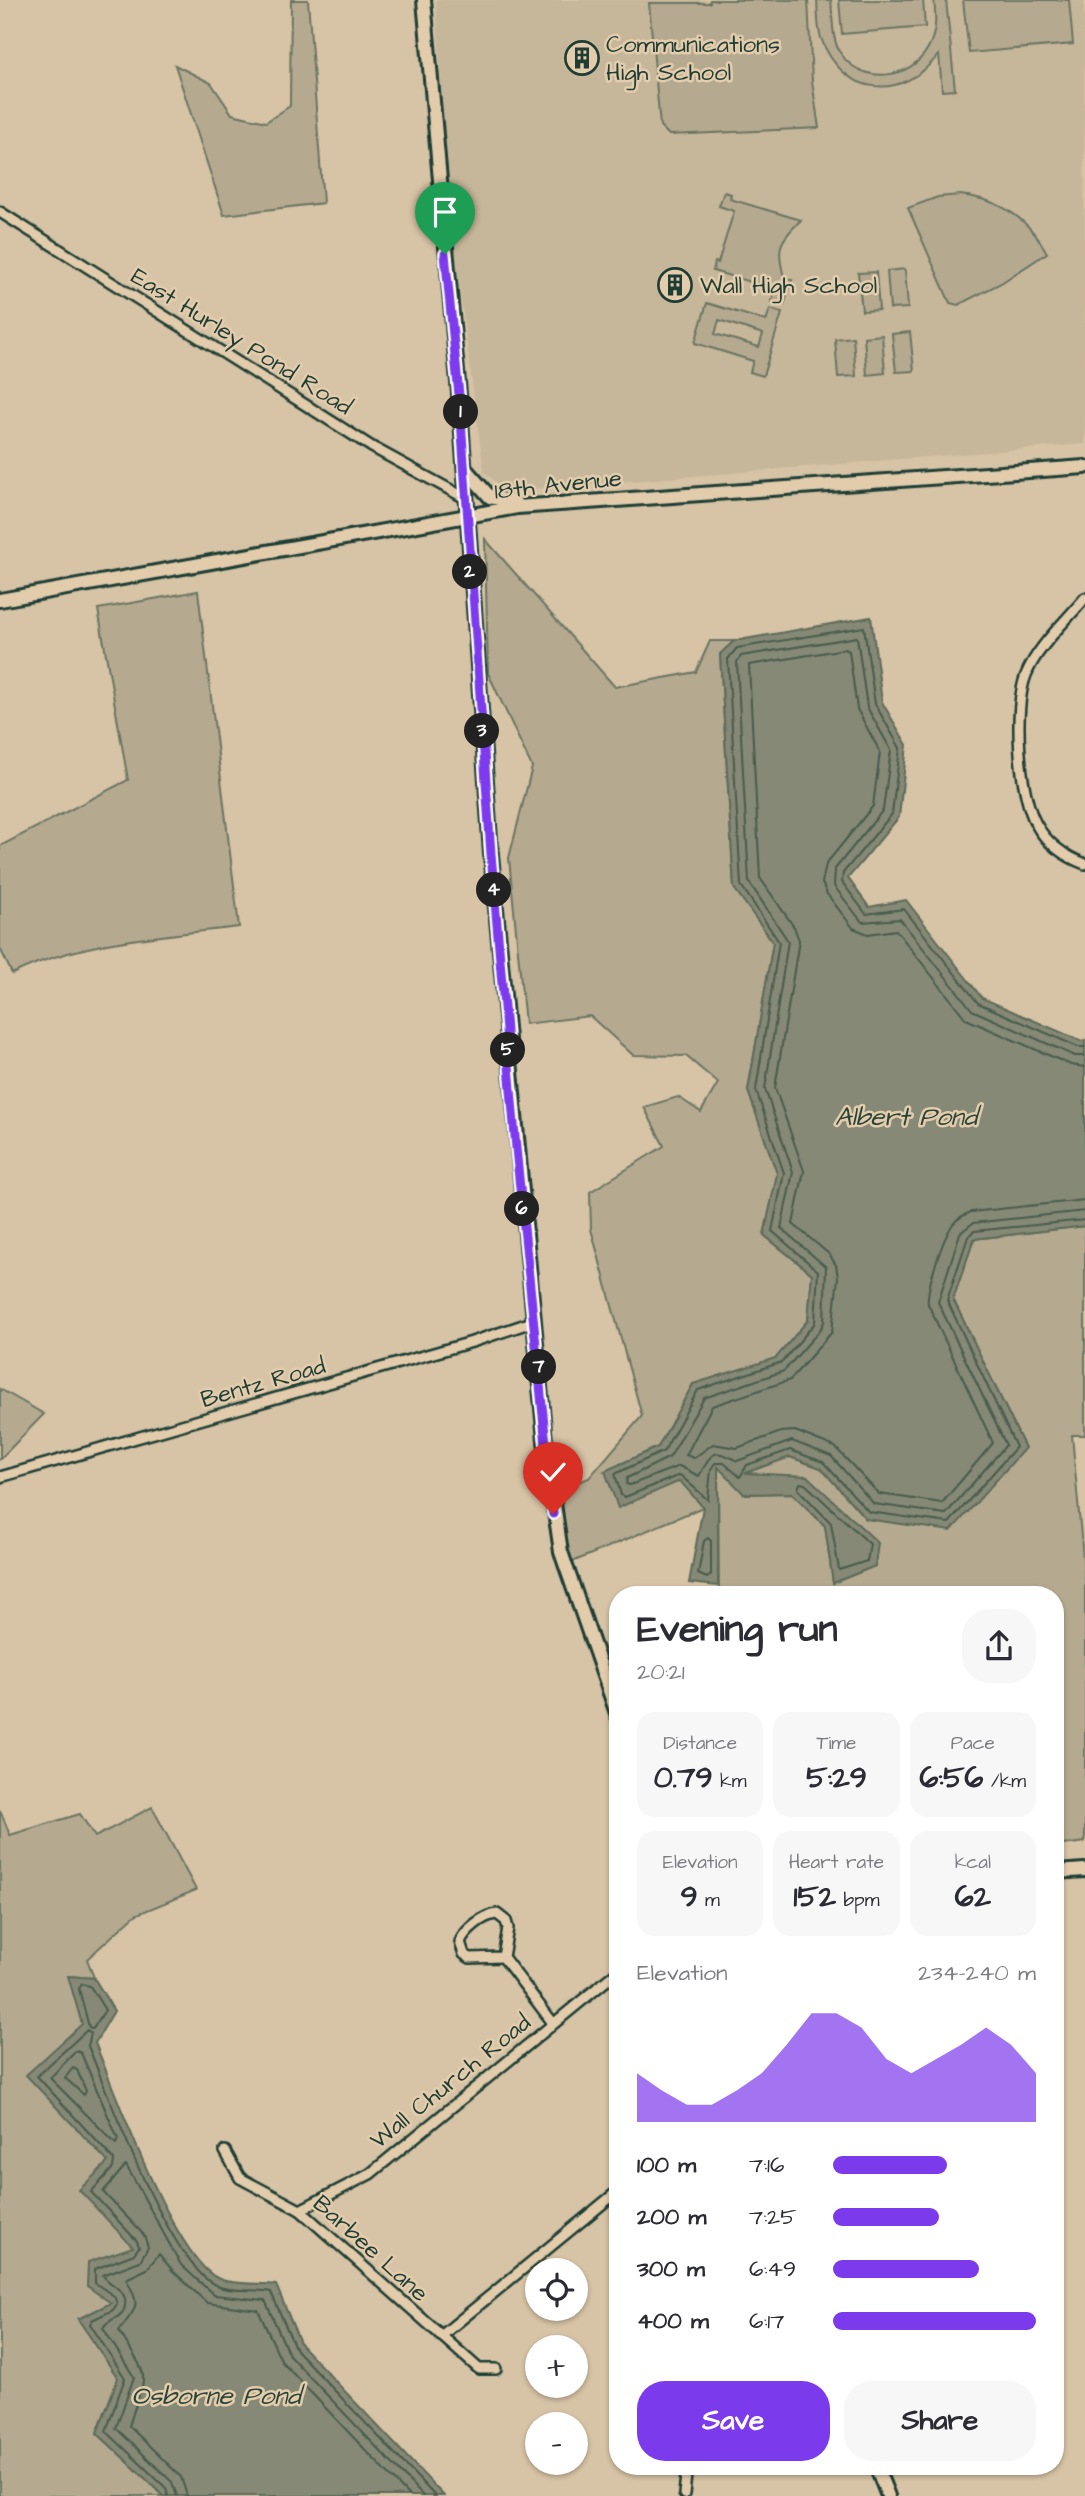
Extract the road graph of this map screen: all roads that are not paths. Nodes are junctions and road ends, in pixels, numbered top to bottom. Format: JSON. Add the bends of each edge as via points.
{"nodes":[{"id":1,"x":424,"y":0,"type":"edge"},
{"id":2,"x":0,"y":212,"type":"edge"},
{"id":3,"x":1085,"y":467,"type":"edge"},
{"id":4,"x":465,"y":468,"type":"junction"},
{"id":5,"x":467,"y":499,"type":"junction"},
{"id":6,"x":564,"y":502,"type":"junction"},
{"id":7,"x":466,"y":516,"type":"junction"},
{"id":8,"x":1085,"y":598,"type":"edge"},
{"id":9,"x":0,"y":600,"type":"edge"},
{"id":10,"x":1085,"y":864,"type":"edge"},
{"id":11,"x":535,"y":1321,"type":"junction"},
{"id":12,"x":0,"y":1477,"type":"edge"},
{"id":13,"x":609,"y":1690,"type":"edge"},
{"id":14,"x":1085,"y":1870,"type":"edge"},
{"id":15,"x":1064,"y":1871,"type":"edge"},
{"id":16,"x":503,"y":1957,"type":"junction"},
{"id":17,"x":609,"y":1978,"type":"edge"},
{"id":18,"x":553,"y":2023,"type":"junction"},
{"id":19,"x":225,"y":2151,"type":"dead end"},
{"id":20,"x":609,"y":2198,"type":"edge"},
{"id":21,"x":300,"y":2210,"type":"junction"},
{"id":22,"x":441,"y":2336,"type":"junction"},
{"id":23,"x":496,"y":2369,"type":"dead end"},
{"id":24,"x":686,"y":2475,"type":"edge"},
{"id":25,"x":880,"y":2475,"type":"edge"},
{"id":26,"x":684,"y":2494,"type":"edge"},
{"id":27,"x":888,"y":2496,"type":"edge"}],
"edges":[{"from":1,"to":4,"type":"street"},
{"from":2,"to":5,"type":"street","name":"East Hurley Pond Road","via":[[372,447]]},
{"from":3,"to":6,"type":"street","name":"18th Avenue"},
{"from":4,"to":5,"type":"street"},
{"from":4,"to":6,"type":"street","via":[[482,491],[502,501]]},
{"from":5,"to":7,"type":"street"},
{"from":6,"to":7,"type":"street","name":"18th Avenue"},
{"from":7,"to":9,"type":"street","name":"18th Avenue"},
{"from":7,"to":11,"type":"street","via":[[516,1148]]},
{"from":8,"to":10,"type":"street","via":[[1032,663],[1022,685],[1019,709],[1032,817],[1051,844]]},
{"from":11,"to":12,"type":"street","name":"Bentz Road"},
{"from":11,"to":13,"type":"street","via":[[548,1468],[561,1552]]},
{"from":14,"to":15,"type":"street"},
{"from":16,"to":16,"type":"street","via":[[508,1928],[502,1917],[486,1917],[463,1936],[461,1950],[470,1958]]},
{"from":16,"to":18,"type":"street"},
{"from":17,"to":18,"type":"street","name":"Wall Church Road"},
{"from":18,"to":21,"type":"street","name":"Wall Church Road","via":[[370,2174]]},
{"from":19,"to":21,"type":"street","name":"Barbee Lane","via":[[240,2178]]},
{"from":20,"to":22,"type":"street"},
{"from":21,"to":22,"type":"street","name":"Barbee Lane"},
{"from":22,"to":23,"type":"street","name":"Barbee Lane","via":[[479,2369]]},
{"from":24,"to":26,"type":"street"},
{"from":25,"to":27,"type":"street"}]}
